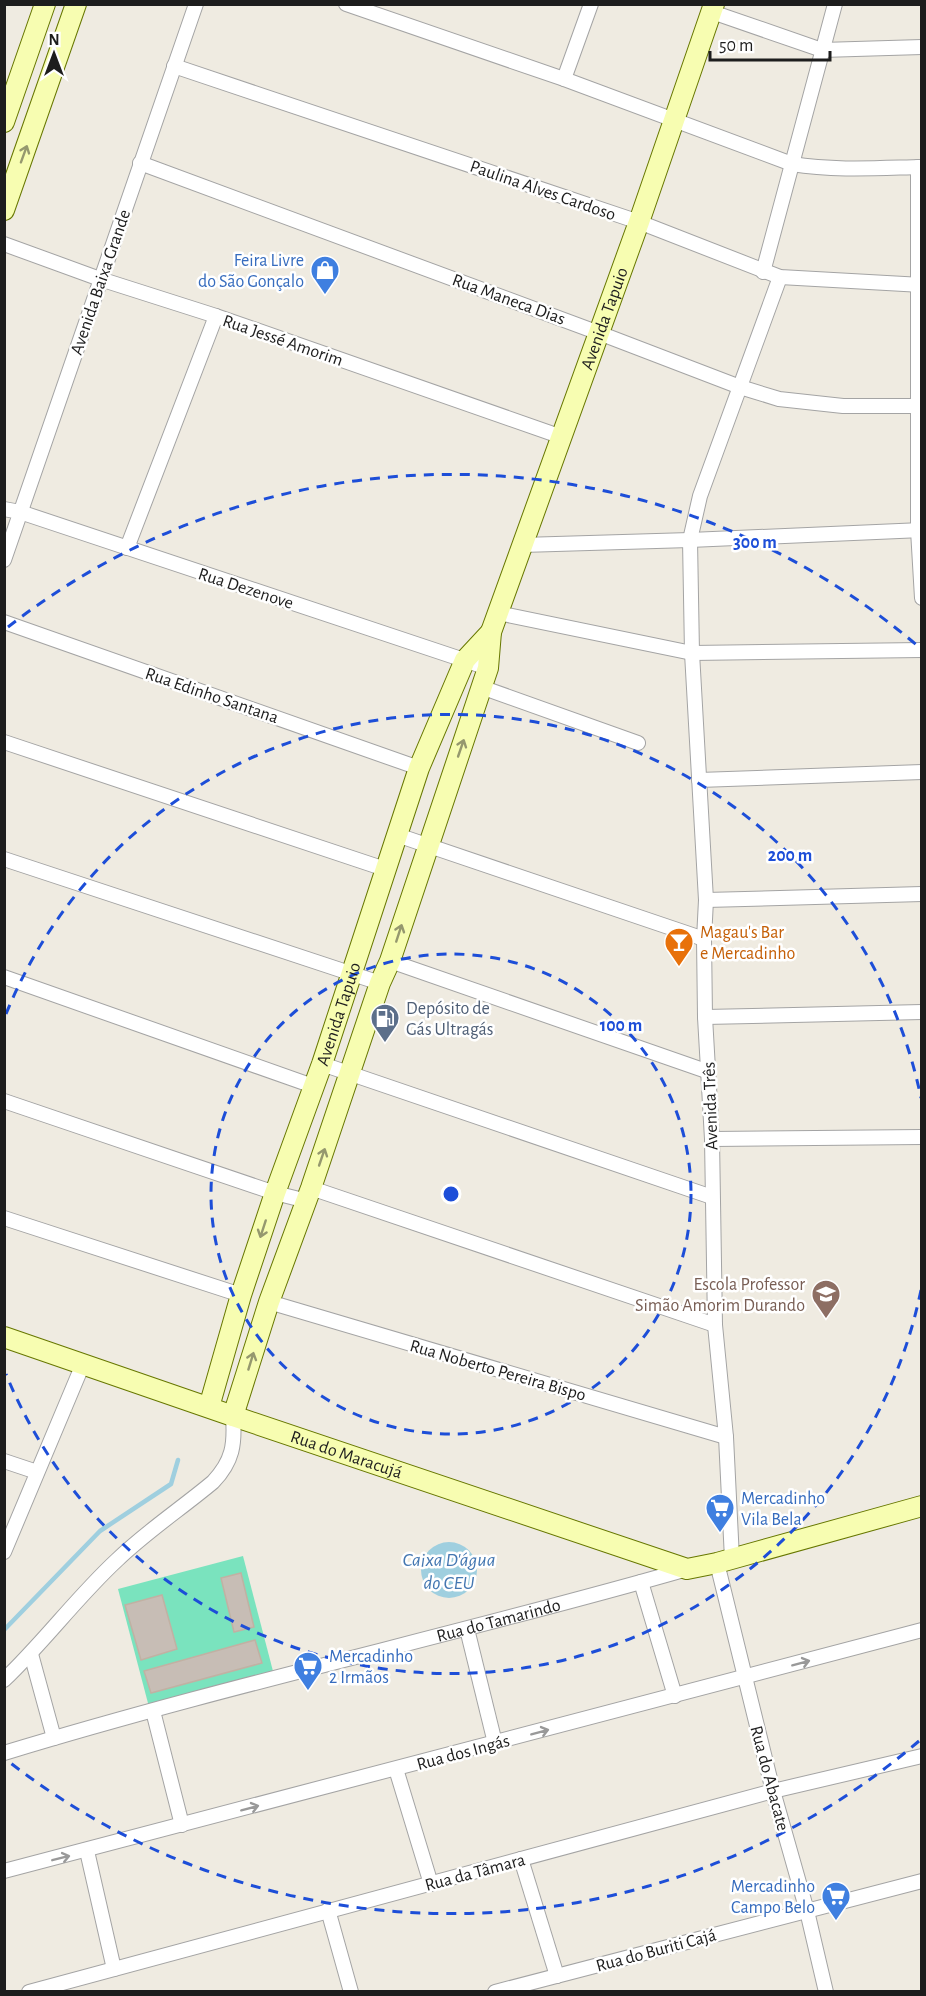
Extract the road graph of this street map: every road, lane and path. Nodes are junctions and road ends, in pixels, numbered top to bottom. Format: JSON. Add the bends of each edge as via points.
{"nodes":[{"id":1,"x":45,"y":4,"type":"edge"},
{"id":2,"x":76,"y":4,"type":"edge"},
{"id":3,"x":196,"y":4,"type":"edge"},
{"id":4,"x":346,"y":4,"type":"edge"},
{"id":5,"x":591,"y":4,"type":"edge"},
{"id":6,"x":835,"y":4,"type":"edge"},
{"id":7,"x":713,"y":8,"type":"edge"},
{"id":8,"x":921,"y":47,"type":"edge"},
{"id":9,"x":822,"y":50,"type":"junction"},
{"id":10,"x":174,"y":66,"type":"junction"},
{"id":11,"x":564,"y":79,"type":"junction"},
{"id":12,"x":11,"y":86,"type":"edge"},
{"id":13,"x":674,"y":121,"type":"junction"},
{"id":14,"x":4,"y":122,"type":"edge"},
{"id":15,"x":140,"y":163,"type":"junction"},
{"id":16,"x":792,"y":164,"type":"junction"},
{"id":17,"x":920,"y":167,"type":"edge"},
{"id":18,"x":4,"y":210,"type":"edge"},
{"id":19,"x":639,"y":222,"type":"junction"},
{"id":20,"x":4,"y":244,"type":"edge"},
{"id":21,"x":763,"y":272,"type":"junction"},
{"id":22,"x":780,"y":277,"type":"junction"},
{"id":23,"x":100,"y":279,"type":"junction"},
{"id":24,"x":919,"y":286,"type":"edge"},
{"id":25,"x":216,"y":316,"type":"junction"},
{"id":26,"x":599,"y":333,"type":"junction"},
{"id":27,"x":740,"y":387,"type":"junction"},
{"id":28,"x":920,"y":406,"type":"edge"},
{"id":29,"x":562,"y":437,"type":"junction"},
{"id":30,"x":4,"y":509,"type":"edge"},
{"id":31,"x":20,"y":512,"type":"junction"},
{"id":32,"x":920,"y":530,"type":"edge"},
{"id":33,"x":690,"y":540,"type":"junction"},
{"id":34,"x":522,"y":545,"type":"junction"},
{"id":35,"x":127,"y":548,"type":"junction"},
{"id":36,"x":4,"y":560,"type":"edge"},
{"id":37,"x":921,"y":598,"type":"edge"},
{"id":38,"x":4,"y":622,"type":"edge"},
{"id":39,"x":494,"y":622,"type":"junction"},
{"id":40,"x":921,"y":650,"type":"edge"},
{"id":41,"x":692,"y":653,"type":"junction"},
{"id":42,"x":465,"y":660,"type":"junction"},
{"id":43,"x":484,"y":677,"type":"junction"},
{"id":44,"x":4,"y":742,"type":"edge"},
{"id":45,"x":638,"y":743,"type":"dead end"},
{"id":46,"x":419,"y":768,"type":"junction"},
{"id":47,"x":921,"y":772,"type":"edge"},
{"id":48,"x":699,"y":780,"type":"junction"},
{"id":49,"x":397,"y":835,"type":"junction"},
{"id":50,"x":428,"y":846,"type":"junction"},
{"id":51,"x":4,"y":859,"type":"edge"},
{"id":52,"x":385,"y":869,"type":"junction"},
{"id":53,"x":921,"y":894,"type":"edge"},
{"id":54,"x":706,"y":900,"type":"junction"},
{"id":55,"x":704,"y":939,"type":"junction"},
{"id":56,"x":390,"y":961,"type":"junction"},
{"id":57,"x":352,"y":972,"type":"junction"},
{"id":58,"x":4,"y":977,"type":"edge"},
{"id":59,"x":380,"y":983,"type":"junction"},
{"id":60,"x":921,"y":1012,"type":"edge"},
{"id":61,"x":705,"y":1017,"type":"junction"},
{"id":62,"x":322,"y":1064,"type":"junction"},
{"id":63,"x":709,"y":1072,"type":"junction"},
{"id":64,"x":350,"y":1074,"type":"junction"},
{"id":65,"x":313,"y":1086,"type":"junction"},
{"id":66,"x":4,"y":1101,"type":"edge"},
{"id":67,"x":921,"y":1137,"type":"edge"},
{"id":68,"x":712,"y":1139,"type":"junction"},
{"id":69,"x":275,"y":1192,"type":"junction"},
{"id":70,"x":309,"y":1195,"type":"junction"},
{"id":71,"x":712,"y":1197,"type":"junction"},
{"id":72,"x":4,"y":1218,"type":"edge"},
{"id":73,"x":241,"y":1295,"type":"junction"},
{"id":74,"x":269,"y":1302,"type":"junction"},
{"id":75,"x":715,"y":1325,"type":"junction"},
{"id":76,"x":4,"y":1337,"type":"edge"},
{"id":77,"x":83,"y":1364,"type":"junction"},
{"id":78,"x":209,"y":1407,"type":"junction"},
{"id":79,"x":233,"y":1416,"type":"junction"},
{"id":80,"x":726,"y":1437,"type":"junction"},
{"id":81,"x":4,"y":1461,"type":"edge"},
{"id":82,"x":38,"y":1472,"type":"junction"},
{"id":83,"x":921,"y":1506,"type":"edge"},
{"id":84,"x":4,"y":1552,"type":"edge"},
{"id":85,"x":724,"y":1561,"type":"junction"},
{"id":86,"x":687,"y":1569,"type":"junction"},
{"id":87,"x":641,"y":1582,"type":"junction"},
{"id":88,"x":467,"y":1629,"type":"junction"},
{"id":89,"x":921,"y":1630,"type":"edge"},
{"id":90,"x":31,"y":1654,"type":"junction"},
{"id":91,"x":744,"y":1678,"type":"junction"},
{"id":92,"x":4,"y":1680,"type":"edge"},
{"id":93,"x":675,"y":1696,"type":"junction"},
{"id":94,"x":153,"y":1711,"type":"junction"},
{"id":95,"x":54,"y":1738,"type":"junction"},
{"id":96,"x":495,"y":1743,"type":"junction"},
{"id":97,"x":4,"y":1753,"type":"edge"},
{"id":98,"x":921,"y":1756,"type":"edge"},
{"id":99,"x":396,"y":1769,"type":"junction"},
{"id":100,"x":773,"y":1791,"type":"junction"},
{"id":101,"x":182,"y":1825,"type":"junction"},
{"id":102,"x":87,"y":1851,"type":"junction"},
{"id":103,"x":521,"y":1859,"type":"junction"},
{"id":104,"x":4,"y":1872,"type":"edge"},
{"id":105,"x":921,"y":1881,"type":"edge"},
{"id":106,"x":431,"y":1884,"type":"junction"},
{"id":107,"x":328,"y":1910,"type":"junction"},
{"id":108,"x":807,"y":1911,"type":"junction"},
{"id":109,"x":114,"y":1969,"type":"junction"},
{"id":110,"x":557,"y":1976,"type":"junction"},
{"id":111,"x":29,"y":1992,"type":"edge"},
{"id":112,"x":351,"y":1992,"type":"edge"},
{"id":113,"x":495,"y":1992,"type":"edge"},
{"id":114,"x":826,"y":1992,"type":"edge"}],
"edges":[{"from":1,"to":12,"type":"street"},
{"from":18,"to":2,"type":"street","one_way":true},
{"from":3,"to":10,"type":"street","name":"Avenida Baixa Grande"},
{"from":4,"to":11,"type":"street"},
{"from":5,"to":11,"type":"street"},
{"from":6,"to":9,"type":"street"},
{"from":7,"to":9,"type":"street"},
{"from":7,"to":13,"type":"street","name":"Avenida Tapuio"},
{"from":8,"to":9,"type":"street"},
{"from":9,"to":16,"type":"street"},
{"from":10,"to":15,"type":"street","name":"Avenida Baixa Grande"},
{"from":10,"to":19,"type":"street","name":"Paulina Alves Cardoso"},
{"from":11,"to":13,"type":"street"},
{"from":12,"to":14,"type":"street"},
{"from":13,"to":16,"type":"street"},
{"from":13,"to":19,"type":"street","name":"Avenida Tapuio"},
{"from":15,"to":23,"type":"street","name":"Avenida Baixa Grande"},
{"from":15,"to":26,"type":"street","name":"Rua Maneca Dias"},
{"from":16,"to":17,"type":"street","via":[[830,169]]},
{"from":16,"to":21,"type":"street"},
{"from":17,"to":24,"type":"street"},
{"from":19,"to":21,"type":"street","name":"Paulina Alves Cardoso"},
{"from":19,"to":26,"type":"street","name":"Avenida Tapuio"},
{"from":20,"to":23,"type":"street","name":"Rua Jessé Amorim"},
{"from":21,"to":22,"type":"street","name":"Paulina Alves Cardoso"},
{"from":22,"to":24,"type":"street","name":"Paulina Alves Cardoso"},
{"from":22,"to":27,"type":"street","name":"Avenida Três"},
{"from":23,"to":25,"type":"street","name":"Rua Jessé Amorim"},
{"from":23,"to":31,"type":"street","name":"Avenida Baixa Grande"},
{"from":24,"to":28,"type":"street"},
{"from":25,"to":29,"type":"street","name":"Rua Jessé Amorim"},
{"from":25,"to":35,"type":"street"},
{"from":26,"to":27,"type":"street","name":"Rua Maneca Dias"},
{"from":26,"to":29,"type":"street","name":"Avenida Tapuio"},
{"from":27,"to":28,"type":"street","name":"Rua Maneca Dias","via":[[779,399],[819,405]]},
{"from":27,"to":33,"type":"street","name":"Avenida Três","via":[[700,496]]},
{"from":28,"to":32,"type":"street"},
{"from":29,"to":34,"type":"street","name":"Avenida Tapuio"},
{"from":30,"to":31,"type":"street","name":"Rua Dezenove"},
{"from":31,"to":35,"type":"street","name":"Rua Dezenove"},
{"from":31,"to":36,"type":"street","name":"Avenida Baixa Grande"},
{"from":32,"to":33,"type":"street"},
{"from":32,"to":37,"type":"street"},
{"from":33,"to":34,"type":"street"},
{"from":33,"to":41,"type":"street","name":"Avenida Três"},
{"from":34,"to":39,"type":"street","name":"Avenida Tapuio"},
{"from":35,"to":42,"type":"street","name":"Rua Dezenove"},
{"from":38,"to":46,"type":"street","name":"Rua Edinho Santana"},
{"from":39,"to":41,"type":"street"},
{"from":39,"to":42,"type":"street","name":"Avenida Tapuio"},
{"from":39,"to":43,"type":"street","name":"Avenida Tapuio"},
{"from":40,"to":41,"type":"street"},
{"from":41,"to":48,"type":"street","name":"Avenida Três"},
{"from":42,"to":43,"type":"street","name":"Rua Dezenove"},
{"from":42,"to":46,"type":"street","name":"Avenida Tapuio"},
{"from":43,"to":45,"type":"street","name":"Rua Dezenove"},
{"from":50,"to":43,"type":"street","name":"Avenida Tapuio","one_way":true},
{"from":44,"to":52,"type":"street"},
{"from":46,"to":49,"type":"street","name":"Avenida Tapuio"},
{"from":47,"to":48,"type":"street"},
{"from":48,"to":54,"type":"street","name":"Avenida Três"},
{"from":49,"to":50,"type":"street"},
{"from":49,"to":52,"type":"street","name":"Avenida Tapuio"},
{"from":50,"to":55,"type":"street"},
{"from":56,"to":50,"type":"street","name":"Avenida Tapuio","one_way":true},
{"from":51,"to":57,"type":"street"},
{"from":52,"to":57,"type":"street","name":"Avenida Tapuio"},
{"from":53,"to":54,"type":"street"},
{"from":54,"to":55,"type":"street","name":"Avenida Três"},
{"from":55,"to":61,"type":"street","name":"Avenida Três"},
{"from":56,"to":59,"type":"street","name":"Avenida Tapuio"},
{"from":56,"to":63,"type":"street"},
{"from":57,"to":59,"type":"street"},
{"from":57,"to":62,"type":"street","name":"Avenida Tapuio"},
{"from":58,"to":65,"type":"street"},
{"from":59,"to":64,"type":"street","name":"Avenida Tapuio"},
{"from":60,"to":61,"type":"street"},
{"from":61,"to":63,"type":"street","name":"Avenida Três"},
{"from":62,"to":64,"type":"street"},
{"from":62,"to":65,"type":"street","name":"Avenida Tapuio"},
{"from":63,"to":68,"type":"street","name":"Avenida Três"},
{"from":70,"to":64,"type":"street","name":"Avenida Tapuio","one_way":true},
{"from":64,"to":71,"type":"street"},
{"from":65,"to":69,"type":"street","name":"Avenida Tapuio"},
{"from":66,"to":69,"type":"street"},
{"from":67,"to":68,"type":"street"},
{"from":68,"to":71,"type":"street","name":"Avenida Três"},
{"from":69,"to":70,"type":"street"},
{"from":69,"to":73,"type":"street","name":"Avenida Tapuio","one_way":true},
{"from":70,"to":74,"type":"street","name":"Avenida Tapuio"},
{"from":70,"to":75,"type":"street"},
{"from":71,"to":75,"type":"street","name":"Avenida Três"},
{"from":72,"to":73,"type":"street"},
{"from":73,"to":78,"type":"street","name":"Avenida Tapuio"},
{"from":79,"to":74,"type":"street","name":"Avenida Tapuio","one_way":true},
{"from":74,"to":80,"type":"street","name":"Rua Noberto Pereira Bispo"},
{"from":75,"to":80,"type":"street","name":"Avenida Três"},
{"from":76,"to":77,"type":"street","name":"Rua do Maracujá"},
{"from":77,"to":78,"type":"street","name":"Rua do Maracujá"},
{"from":77,"to":82,"type":"street"},
{"from":78,"to":79,"type":"street","name":"Rua do Maracujá"},
{"from":79,"to":86,"type":"street","name":"Rua do Maracujá"},
{"from":79,"to":90,"type":"street","via":[[234,1444],[223,1472],[116,1561]]},
{"from":80,"to":85,"type":"street","name":"Avenida Três"},
{"from":81,"to":82,"type":"street"},
{"from":82,"to":84,"type":"street"},
{"from":83,"to":85,"type":"street","name":"Rua do Tamarindo"},
{"from":85,"to":86,"type":"street","name":"Rua do Tamarindo"},
{"from":85,"to":91,"type":"street","name":"Rua do Abacate"},
{"from":86,"to":87,"type":"street","name":"Rua do Tamarindo"},
{"from":87,"to":88,"type":"street","name":"Rua do Tamarindo"},
{"from":87,"to":93,"type":"street"},
{"from":88,"to":94,"type":"street","name":"Rua do Tamarindo"},
{"from":88,"to":96,"type":"street"},
{"from":91,"to":89,"type":"street","name":"Rua dos Ingás","one_way":true},
{"from":90,"to":92,"type":"street"},
{"from":90,"to":95,"type":"street"},
{"from":91,"to":93,"type":"street","name":"Rua dos Ingás"},
{"from":91,"to":100,"type":"street","name":"Rua do Abacate"},
{"from":96,"to":93,"type":"street","name":"Rua dos Ingás","one_way":true},
{"from":94,"to":95,"type":"street","name":"Rua do Tamarindo"},
{"from":94,"to":101,"type":"street"},
{"from":95,"to":97,"type":"street","name":"Rua do Tamarindo"},
{"from":96,"to":99,"type":"street","name":"Rua dos Ingás"},
{"from":98,"to":100,"type":"street","name":"Rua da Tâmara"},
{"from":101,"to":99,"type":"street","name":"Rua dos Ingás","one_way":true},
{"from":99,"to":106,"type":"street"},
{"from":100,"to":103,"type":"street","name":"Rua da Tâmara"},
{"from":100,"to":108,"type":"street","name":"Rua do Abacate"},
{"from":101,"to":102,"type":"street","name":"Rua dos Ingás"},
{"from":104,"to":102,"type":"street","name":"Rua dos Ingás","one_way":true},
{"from":102,"to":109,"type":"street"},
{"from":103,"to":106,"type":"street","name":"Rua da Tâmara"},
{"from":103,"to":110,"type":"street"},
{"from":105,"to":108,"type":"street","name":"Rua do Buriti Cajá"},
{"from":106,"to":107,"type":"street","name":"Rua da Tâmara"},
{"from":107,"to":109,"type":"street","name":"Rua da Tâmara"},
{"from":107,"to":112,"type":"street"},
{"from":108,"to":110,"type":"street","name":"Rua do Buriti Cajá"},
{"from":108,"to":114,"type":"street","name":"Rua do Abacate"},
{"from":109,"to":111,"type":"street","name":"Rua da Tâmara"},
{"from":110,"to":113,"type":"street","name":"Rua do Buriti Cajá"}]}
